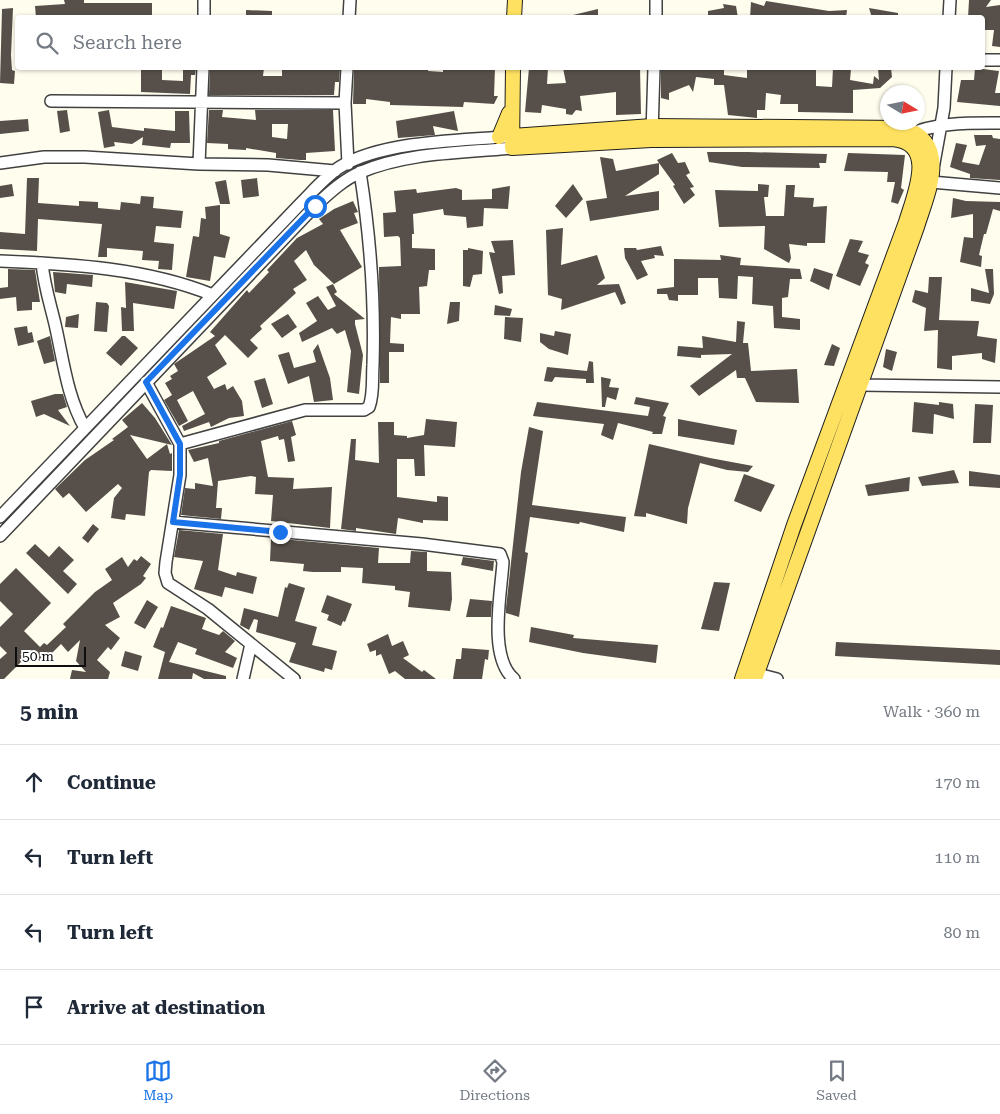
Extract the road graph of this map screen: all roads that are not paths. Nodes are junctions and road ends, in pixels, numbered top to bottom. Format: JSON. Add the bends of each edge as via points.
{"nodes":[{"id":1,"x":204,"y":0,"type":"edge"},
{"id":2,"x":350,"y":0,"type":"edge"},
{"id":3,"x":515,"y":0,"type":"edge"},
{"id":4,"x":656,"y":0,"type":"edge"},
{"id":5,"x":950,"y":0,"type":"edge"},
{"id":6,"x":204,"y":15,"type":"edge"},
{"id":7,"x":349,"y":15,"type":"edge"},
{"id":8,"x":514,"y":15,"type":"edge"},
{"id":9,"x":656,"y":15,"type":"edge"},
{"id":10,"x":949,"y":15,"type":"edge"},
{"id":11,"x":985,"y":60,"type":"edge"},
{"id":12,"x":1000,"y":60,"type":"edge"},
{"id":13,"x":203,"y":70,"type":"edge"},
{"id":14,"x":347,"y":70,"type":"edge"},
{"id":15,"x":513,"y":70,"type":"edge"},
{"id":16,"x":654,"y":70,"type":"edge"},
{"id":17,"x":946,"y":70,"type":"edge"},
{"id":18,"x":51,"y":101,"type":"dead end"},
{"id":19,"x":202,"y":101,"type":"junction"},
{"id":20,"x":345,"y":103,"type":"junction"},
{"id":21,"x":512,"y":106,"type":"junction"},
{"id":22,"x":1000,"y":122,"type":"edge"},
{"id":23,"x":652,"y":126,"type":"junction"},
{"id":24,"x":941,"y":127,"type":"junction"},
{"id":25,"x":915,"y":132,"type":"junction"},
{"id":26,"x":529,"y":135,"type":"junction"},
{"id":27,"x":508,"y":140,"type":"junction"},
{"id":28,"x":651,"y":140,"type":"junction"},
{"id":29,"x":901,"y":140,"type":"junction"},
{"id":30,"x":0,"y":163,"type":"edge"},
{"id":31,"x":934,"y":163,"type":"junction"},
{"id":32,"x":199,"y":164,"type":"junction"},
{"id":33,"x":348,"y":164,"type":"junction"},
{"id":34,"x":335,"y":171,"type":"junction"},
{"id":35,"x":360,"y":172,"type":"junction"},
{"id":36,"x":931,"y":182,"type":"junction"},
{"id":37,"x":1000,"y":188,"type":"edge"},
{"id":38,"x":0,"y":261,"type":"edge"},
{"id":39,"x":42,"y":263,"type":"junction"},
{"id":40,"x":214,"y":295,"type":"junction"},
{"id":41,"x":146,"y":382,"type":"junction"},
{"id":42,"x":854,"y":384,"type":"junction"},
{"id":43,"x":1000,"y":387,"type":"edge"},
{"id":44,"x":85,"y":428,"type":"junction"},
{"id":45,"x":180,"y":444,"type":"junction"},
{"id":46,"x":0,"y":517,"type":"edge"},
{"id":47,"x":173,"y":522,"type":"junction"},
{"id":48,"x":0,"y":536,"type":"edge"},
{"id":49,"x":251,"y":644,"type":"junction"},
{"id":50,"x":756,"y":677,"type":"edge"},
{"id":51,"x":243,"y":679,"type":"edge"},
{"id":52,"x":294,"y":679,"type":"edge"},
{"id":53,"x":514,"y":679,"type":"edge"},
{"id":54,"x":742,"y":679,"type":"edge"},
{"id":55,"x":777,"y":679,"type":"edge"}],
"edges":[{"from":1,"to":6,"type":"street"},
{"from":2,"to":7,"type":"street"},
{"from":3,"to":8,"type":"main road"},
{"from":4,"to":9,"type":"street"},
{"from":5,"to":10,"type":"street"},
{"from":11,"to":12,"type":"street"},
{"from":13,"to":19,"type":"street"},
{"from":14,"to":20,"type":"street"},
{"from":15,"to":21,"type":"main road"},
{"from":16,"to":23,"type":"street"},
{"from":17,"to":24,"type":"street"},
{"from":18,"to":19,"type":"street"},
{"from":19,"to":20,"type":"street"},
{"from":19,"to":32,"type":"street"},
{"from":20,"to":33,"type":"street"},
{"from":21,"to":26,"type":"main road"},
{"from":21,"to":27,"type":"main road"},
{"from":22,"to":24,"type":"street"},
{"from":23,"to":25,"type":"main road","via":[[904,128]]},
{"from":23,"to":26,"type":"main road"},
{"from":23,"to":28,"type":"street"},
{"from":24,"to":25,"type":"street"},
{"from":24,"to":31,"type":"street"},
{"from":25,"to":29,"type":"street"},
{"from":25,"to":31,"type":"main road","via":[[927,146]]},
{"from":26,"to":27,"type":"main road"},
{"from":27,"to":28,"type":"main road"},
{"from":27,"to":33,"type":"street","via":[[416,145],[365,156]]},
{"from":27,"to":35,"type":"street","via":[[386,163]]},
{"from":28,"to":29,"type":"main road"},
{"from":29,"to":42,"type":"main road","via":[[912,147],[920,159],[918,183]]},
{"from":30,"to":32,"type":"street","via":[[85,156]]},
{"from":31,"to":36,"type":"main road"},
{"from":32,"to":34,"type":"street","via":[[268,165]]},
{"from":33,"to":34,"type":"street"},
{"from":34,"to":40,"type":"street"},
{"from":35,"to":41,"type":"street","via":[[315,206]]},
{"from":35,"to":45,"type":"street","via":[[367,216],[372,307],[369,407],[364,410],[305,410]]},
{"from":36,"to":37,"type":"street"},
{"from":36,"to":42,"type":"main road"},
{"from":38,"to":39,"type":"street"},
{"from":39,"to":40,"type":"street","via":[[172,280]]},
{"from":39,"to":44,"type":"street","via":[[44,286],[71,396]]},
{"from":40,"to":44,"type":"street"},
{"from":41,"to":45,"type":"street"},
{"from":41,"to":48,"type":"street"},
{"from":42,"to":43,"type":"street"},
{"from":42,"to":50,"type":"main road"},
{"from":42,"to":54,"type":"main road","via":[[794,525]]},
{"from":44,"to":46,"type":"street"},
{"from":45,"to":47,"type":"street","via":[[180,475]]},
{"from":47,"to":49,"type":"street","via":[[165,573],[168,583],[208,609]]},
{"from":47,"to":53,"type":"street","via":[[500,554],[504,562],[498,651],[504,669]]},
{"from":49,"to":51,"type":"street"},
{"from":49,"to":52,"type":"street"},
{"from":50,"to":55,"type":"street"}]}
